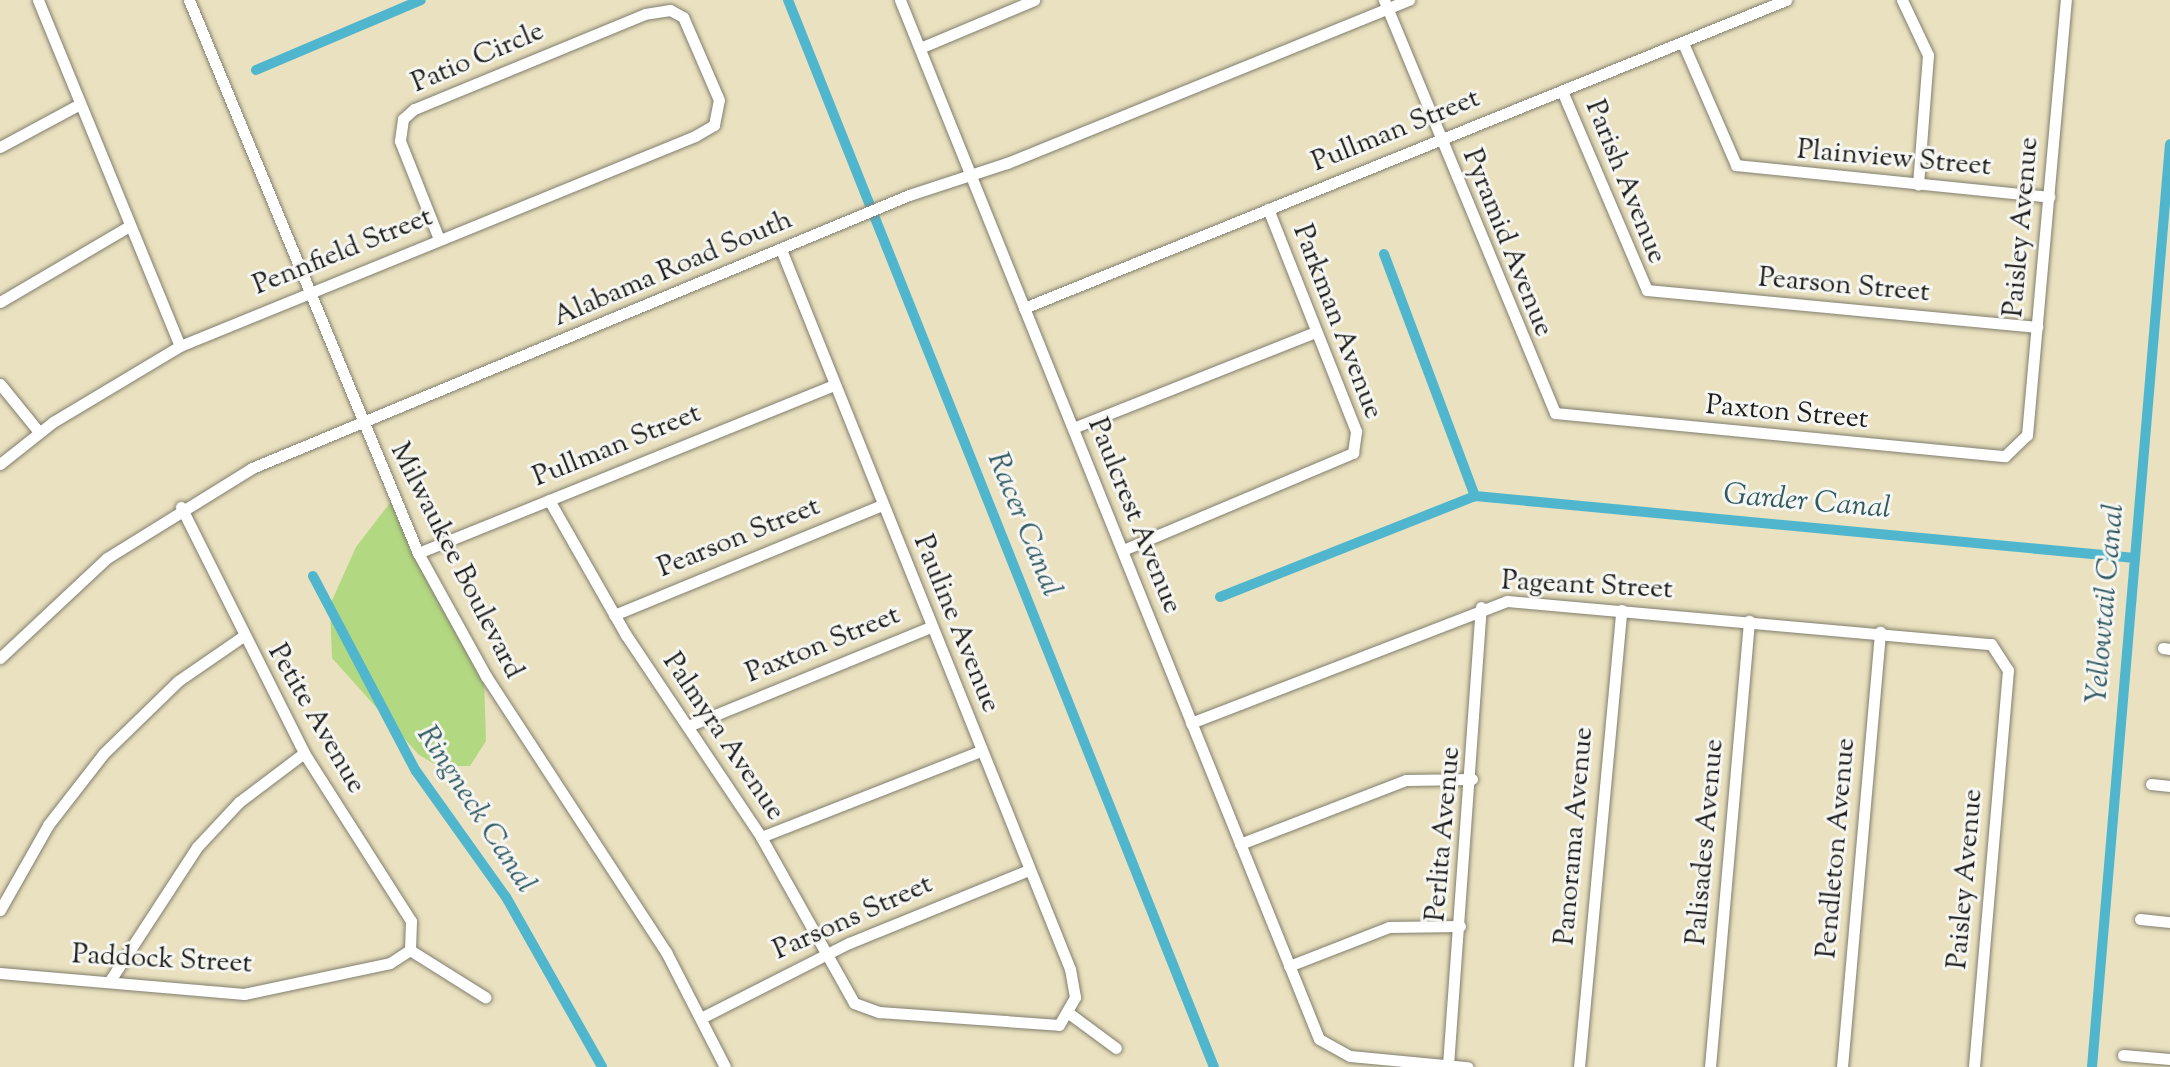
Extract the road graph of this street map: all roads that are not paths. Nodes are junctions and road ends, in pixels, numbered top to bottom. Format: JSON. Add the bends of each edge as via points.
{"nodes":[{"id":1,"x":38,"y":0,"type":"edge"},
{"id":2,"x":189,"y":0,"type":"edge"},
{"id":3,"x":900,"y":0,"type":"edge"},
{"id":4,"x":1034,"y":0,"type":"edge"},
{"id":5,"x":1409,"y":0,"type":"edge"},
{"id":6,"x":1786,"y":0,"type":"edge"},
{"id":7,"x":1902,"y":0,"type":"edge"},
{"id":8,"x":2066,"y":0,"type":"edge"},
{"id":9,"x":1386,"y":4,"type":"edge"},
{"id":10,"x":1683,"y":43,"type":"junction"},
{"id":11,"x":920,"y":48,"type":"junction"},
{"id":12,"x":1562,"y":91,"type":"junction"},
{"id":13,"x":80,"y":104,"type":"junction"},
{"id":14,"x":719,"y":116,"type":"joint"},
{"id":15,"x":1439,"y":140,"type":"junction"},
{"id":16,"x":0,"y":147,"type":"edge"},
{"id":17,"x":970,"y":176,"type":"junction"},
{"id":18,"x":1918,"y":185,"type":"junction"},
{"id":19,"x":2049,"y":197,"type":"junction"},
{"id":20,"x":1268,"y":209,"type":"junction"},
{"id":21,"x":128,"y":227,"type":"junction"},
{"id":22,"x":439,"y":239,"type":"junction"},
{"id":23,"x":782,"y":252,"type":"junction"},
{"id":24,"x":1647,"y":290,"type":"joint"},
{"id":25,"x":307,"y":293,"type":"junction"},
{"id":26,"x":0,"y":302,"type":"edge"},
{"id":27,"x":1024,"y":308,"type":"junction"},
{"id":28,"x":2037,"y":327,"type":"junction"},
{"id":29,"x":1316,"y":332,"type":"junction"},
{"id":30,"x":180,"y":346,"type":"junction"},
{"id":31,"x":0,"y":384,"type":"edge"},
{"id":32,"x":834,"y":385,"type":"junction"},
{"id":33,"x":1555,"y":413,"type":"joint"},
{"id":34,"x":361,"y":422,"type":"junction"},
{"id":35,"x":1073,"y":428,"type":"junction"},
{"id":36,"x":39,"y":432,"type":"junction"},
{"id":37,"x":2015,"y":453,"type":"joint"},
{"id":38,"x":0,"y":464,"type":"edge"},
{"id":39,"x":549,"y":500,"type":"junction"},
{"id":40,"x":882,"y":505,"type":"junction"},
{"id":41,"x":181,"y":507,"type":"junction"},
{"id":42,"x":1123,"y":550,"type":"junction"},
{"id":43,"x":418,"y":553,"type":"junction"},
{"id":44,"x":1481,"y":607,"type":"junction"},
{"id":45,"x":1621,"y":610,"type":"junction"},
{"id":46,"x":614,"y":615,"type":"junction"},
{"id":47,"x":1749,"y":621,"type":"junction"},
{"id":48,"x":931,"y":627,"type":"junction"},
{"id":49,"x":1880,"y":632,"type":"junction"},
{"id":50,"x":242,"y":637,"type":"junction"},
{"id":51,"x":2000,"y":649,"type":"joint"},
{"id":52,"x":2,"y":651,"type":"edge"},
{"id":53,"x":1191,"y":723,"type":"junction"},
{"id":54,"x":688,"y":726,"type":"junction"},
{"id":55,"x":981,"y":751,"type":"junction"},
{"id":56,"x":304,"y":753,"type":"junction"},
{"id":57,"x":1472,"y":779,"type":"junction"},
{"id":58,"x":2151,"y":784,"type":"dead end"},
{"id":59,"x":2170,"y":786,"type":"edge"},
{"id":60,"x":761,"y":837,"type":"junction"},
{"id":61,"x":1240,"y":844,"type":"junction"},
{"id":62,"x":1029,"y":870,"type":"junction"},
{"id":63,"x":0,"y":910,"type":"edge"},
{"id":64,"x":2140,"y":919,"type":"dead end"},
{"id":65,"x":2170,"y":922,"type":"edge"},
{"id":66,"x":1460,"y":926,"type":"junction"},
{"id":67,"x":410,"y":950,"type":"junction"},
{"id":68,"x":827,"y":953,"type":"junction"},
{"id":69,"x":1289,"y":966,"type":"junction"},
{"id":70,"x":0,"y":973,"type":"edge"},
{"id":71,"x":109,"y":982,"type":"junction"},
{"id":72,"x":485,"y":997,"type":"dead end"},
{"id":73,"x":1070,"y":1014,"type":"junction"},
{"id":74,"x":701,"y":1018,"type":"junction"},
{"id":75,"x":1116,"y":1048,"type":"dead end"},
{"id":76,"x":2123,"y":1055,"type":"dead end"},
{"id":77,"x":2170,"y":1059,"type":"edge"},
{"id":78,"x":1448,"y":1065,"type":"edge"},
{"id":79,"x":725,"y":1067,"type":"edge"},
{"id":80,"x":1467,"y":1067,"type":"edge"},
{"id":81,"x":1579,"y":1067,"type":"edge"},
{"id":82,"x":1710,"y":1067,"type":"edge"},
{"id":83,"x":1842,"y":1067,"type":"edge"},
{"id":84,"x":1974,"y":1067,"type":"edge"}],
"edges":[{"from":1,"to":13,"type":"street"},
{"from":2,"to":25,"type":"street","name":"Milwaukee Boulevard"},
{"from":3,"to":11,"type":"street","name":"Paulcrest Avenue"},
{"from":4,"to":11,"type":"street"},
{"from":5,"to":9,"type":"street","name":"Alabama Road South"},
{"from":6,"to":10,"type":"street","name":"Pullman Street"},
{"from":7,"to":18,"type":"street","via":[[1928,55]]},
{"from":8,"to":19,"type":"street","name":"Paisley Avenue"},
{"from":9,"to":15,"type":"street","name":"Pyramid Avenue"},
{"from":9,"to":17,"type":"street","name":"Alabama Road South"},
{"from":10,"to":12,"type":"street","name":"Pullman Street"},
{"from":10,"to":18,"type":"street","name":"Plainview Street","via":[[1736,165]]},
{"from":11,"to":17,"type":"street","name":"Paulcrest Avenue"},
{"from":12,"to":15,"type":"street","name":"Pullman Street"},
{"from":12,"to":24,"type":"street","name":"Parish Avenue"},
{"from":13,"to":16,"type":"street"},
{"from":13,"to":21,"type":"street"},
{"from":14,"to":22,"type":"street","name":"Pennfield Street","via":[[695,136]]},
{"from":14,"to":22,"type":"street","name":"Patio Circle","via":[[689,26],[670,10],[433,100],[399,128]]},
{"from":15,"to":20,"type":"street","name":"Pullman Street"},
{"from":15,"to":33,"type":"street","name":"Pyramid Avenue"},
{"from":17,"to":23,"type":"street","name":"Alabama Road South","via":[[859,215]]},
{"from":17,"to":27,"type":"street","name":"Paulcrest Avenue"},
{"from":18,"to":19,"type":"street","name":"Plainview Street"},
{"from":19,"to":28,"type":"street","name":"Paisley Avenue"},
{"from":20,"to":27,"type":"street","name":"Pullman Street"},
{"from":20,"to":29,"type":"street","name":"Parkman Avenue"},
{"from":21,"to":26,"type":"street"},
{"from":21,"to":30,"type":"street"},
{"from":22,"to":25,"type":"street","name":"Pennfield Street"},
{"from":23,"to":32,"type":"street","name":"Pauline Avenue"},
{"from":23,"to":34,"type":"street","name":"Alabama Road South"},
{"from":24,"to":28,"type":"street","name":"Pearson Street"},
{"from":25,"to":30,"type":"street","name":"Pennfield Street"},
{"from":25,"to":34,"type":"street","name":"Milwaukee Boulevard"},
{"from":27,"to":35,"type":"street","name":"Paulcrest Avenue"},
{"from":28,"to":37,"type":"street","name":"Paisley Avenue","via":[[2027,435]]},
{"from":29,"to":35,"type":"street"},
{"from":29,"to":42,"type":"street","name":"Parkman Avenue","via":[[1356,431],[1353,453]]},
{"from":30,"to":36,"type":"street","name":"Pennfield Street"},
{"from":31,"to":36,"type":"street"},
{"from":32,"to":39,"type":"street","name":"Pullman Street"},
{"from":32,"to":40,"type":"street","name":"Pauline Avenue"},
{"from":33,"to":37,"type":"street","name":"Paxton Street"},
{"from":34,"to":41,"type":"street","name":"Alabama Road South"},
{"from":34,"to":43,"type":"street","name":"Milwaukee Boulevard"},
{"from":35,"to":42,"type":"street","name":"Paulcrest Avenue"},
{"from":36,"to":38,"type":"street","name":"Pennfield Street"},
{"from":39,"to":43,"type":"street","name":"Pullman Street"},
{"from":39,"to":46,"type":"street","name":"Palmyra Avenue"},
{"from":40,"to":46,"type":"street","name":"Pearson Street"},
{"from":40,"to":48,"type":"street","name":"Pauline Avenue"},
{"from":41,"to":50,"type":"street","name":"Petite Avenue"},
{"from":41,"to":52,"type":"street","name":"Alabama Road South","via":[[107,558]]},
{"from":42,"to":53,"type":"street","name":"Paulcrest Avenue"},
{"from":43,"to":74,"type":"street","name":"Milwaukee Boulevard","via":[[486,676],[643,913]]},
{"from":44,"to":45,"type":"street","name":"Pageant Street","via":[[1522,601]]},
{"from":44,"to":53,"type":"street","name":"Pageant Street"},
{"from":44,"to":57,"type":"street","name":"Perlita Avenue"},
{"from":45,"to":47,"type":"street","name":"Pageant Street"},
{"from":45,"to":81,"type":"street","name":"Panorama Avenue"},
{"from":46,"to":54,"type":"street","name":"Palmyra Avenue"},
{"from":47,"to":49,"type":"street","name":"Pageant Street"},
{"from":47,"to":82,"type":"street","name":"Palisades Avenue"},
{"from":48,"to":54,"type":"street","name":"Paxton Street"},
{"from":48,"to":55,"type":"street","name":"Pauline Avenue"},
{"from":49,"to":51,"type":"street","name":"Pageant Street"},
{"from":49,"to":83,"type":"street","name":"Pendleton Avenue"},
{"from":50,"to":56,"type":"street","name":"Petite Avenue"},
{"from":50,"to":63,"type":"street","via":[[178,681],[104,753],[48,825]]},
{"from":51,"to":84,"type":"street","name":"Paisley Avenue","via":[[2008,670]]},
{"from":53,"to":61,"type":"street","name":"Paulcrest Avenue"},
{"from":54,"to":60,"type":"street","name":"Palmyra Avenue"},
{"from":55,"to":60,"type":"street"},
{"from":55,"to":62,"type":"street","name":"Pauline Avenue"},
{"from":56,"to":67,"type":"street","name":"Petite Avenue","via":[[411,921]]},
{"from":56,"to":71,"type":"street","via":[[197,847]]},
{"from":57,"to":61,"type":"street","via":[[1406,780]]},
{"from":57,"to":66,"type":"street","name":"Perlita Avenue"},
{"from":58,"to":59,"type":"street"},
{"from":60,"to":68,"type":"street","name":"Palmyra Avenue"},
{"from":61,"to":69,"type":"street","name":"Paulcrest Avenue"},
{"from":62,"to":68,"type":"street","name":"Parsons Street"},
{"from":62,"to":73,"type":"street","name":"Pauline Avenue","via":[[1074,981]]},
{"from":64,"to":65,"type":"street"},
{"from":66,"to":69,"type":"street","via":[[1389,927]]},
{"from":66,"to":78,"type":"street","name":"Perlita Avenue"},
{"from":67,"to":71,"type":"street","name":"Paddock Street","via":[[390,963],[244,994]]},
{"from":67,"to":72,"type":"street"},
{"from":68,"to":73,"type":"street","name":"Palmyra Avenue","via":[[854,1003],[879,1012],[1023,1026],[1059,1025]]},
{"from":68,"to":74,"type":"street","name":"Parsons Street"},
{"from":69,"to":78,"type":"street","name":"Paulcrest Avenue","via":[[1327,1048]]},
{"from":70,"to":71,"type":"street","name":"Paddock Street"},
{"from":73,"to":75,"type":"street"},
{"from":74,"to":79,"type":"street","name":"Milwaukee Boulevard"},
{"from":76,"to":77,"type":"street"},
{"from":78,"to":80,"type":"street"}]}
